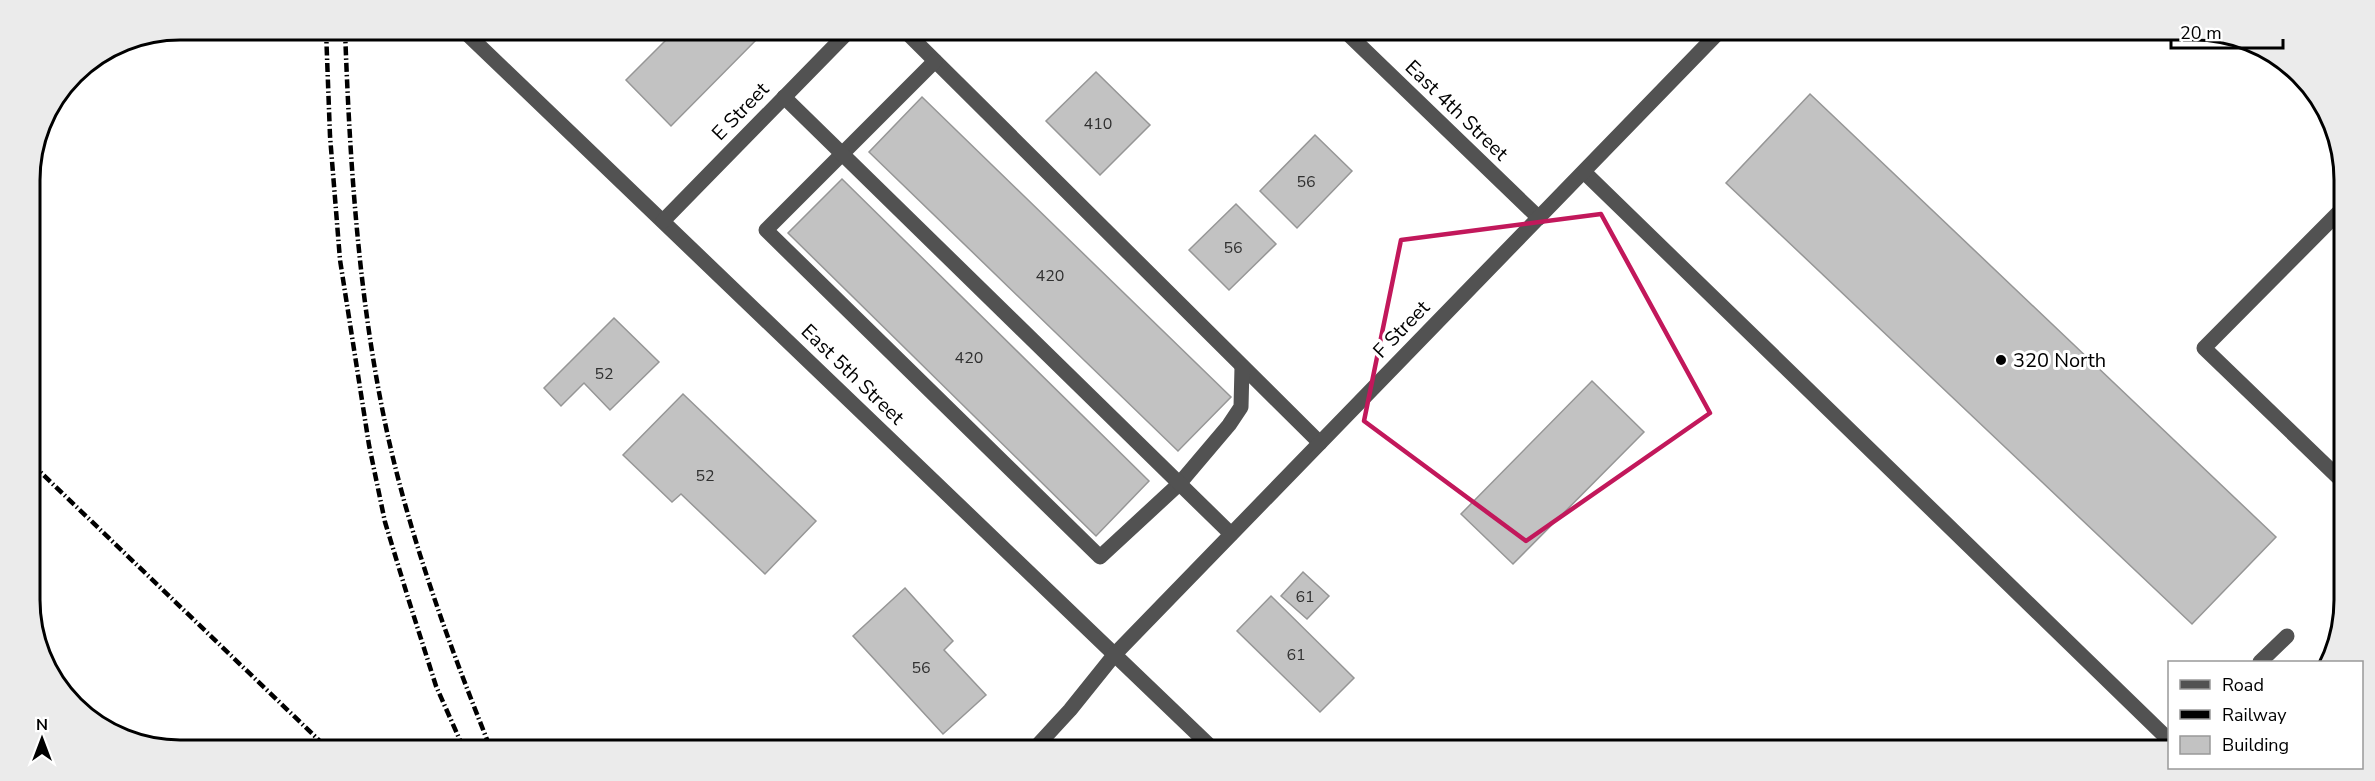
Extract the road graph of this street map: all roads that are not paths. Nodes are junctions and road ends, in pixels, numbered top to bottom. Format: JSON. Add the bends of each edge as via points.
{"nodes":[{"id":1,"x":1355,"y":40,"type":"edge"},
{"id":2,"x":1711,"y":40,"type":"edge"},
{"id":3,"x":474,"y":41,"type":"edge"},
{"id":4,"x":839,"y":41,"type":"edge"},
{"id":5,"x":915,"y":41,"type":"edge"},
{"id":6,"x":935,"y":61,"type":"junction"},
{"id":7,"x":784,"y":97,"type":"junction"},
{"id":8,"x":842,"y":154,"type":"junction"},
{"id":9,"x":1584,"y":172,"type":"junction"},
{"id":10,"x":2334,"y":217,"type":"edge"},
{"id":11,"x":1539,"y":218,"type":"junction"},
{"id":12,"x":663,"y":221,"type":"junction"},
{"id":13,"x":1242,"y":367,"type":"junction"},
{"id":14,"x":1320,"y":443,"type":"junction"},
{"id":15,"x":2334,"y":473,"type":"edge"},
{"id":16,"x":1179,"y":484,"type":"junction"},
{"id":17,"x":1231,"y":534,"type":"junction"},
{"id":18,"x":2287,"y":636,"type":"dead end"},
{"id":19,"x":1115,"y":654,"type":"junction"},
{"id":20,"x":2262,"y":661,"type":"edge"},
{"id":21,"x":1042,"y":740,"type":"edge"},
{"id":22,"x":1204,"y":740,"type":"edge"},
{"id":23,"x":2168,"y":740,"type":"edge"}],
"edges":[{"from":1,"to":11,"type":"street","name":"East 4th Street"},
{"from":2,"to":9,"type":"street","name":"F Street"},
{"from":3,"to":12,"type":"street","name":"East 5th Street"},
{"from":4,"to":7,"type":"street","name":"E Street"},
{"from":5,"to":6,"type":"street"},
{"from":6,"to":8,"type":"street"},
{"from":6,"to":13,"type":"street"},
{"from":7,"to":8,"type":"street"},
{"from":7,"to":12,"type":"street","name":"E Street"},
{"from":8,"to":16,"type":"street"},
{"from":8,"to":16,"type":"street","via":[[766,230],[1066,524],[1100,557]]},
{"from":9,"to":11,"type":"street","name":"F Street"},
{"from":9,"to":23,"type":"street"},
{"from":10,"to":15,"type":"street","via":[[2204,348]]},
{"from":11,"to":14,"type":"street","name":"F Street"},
{"from":12,"to":19,"type":"street","name":"East 5th Street"},
{"from":13,"to":14,"type":"street"},
{"from":13,"to":16,"type":"street","via":[[1241,407]]},
{"from":14,"to":17,"type":"street","name":"F Street"},
{"from":16,"to":17,"type":"street"},
{"from":17,"to":19,"type":"street","name":"F Street"},
{"from":18,"to":20,"type":"street"},
{"from":19,"to":21,"type":"street","name":"F Street"},
{"from":19,"to":22,"type":"street","name":"East 5th Street"}]}
